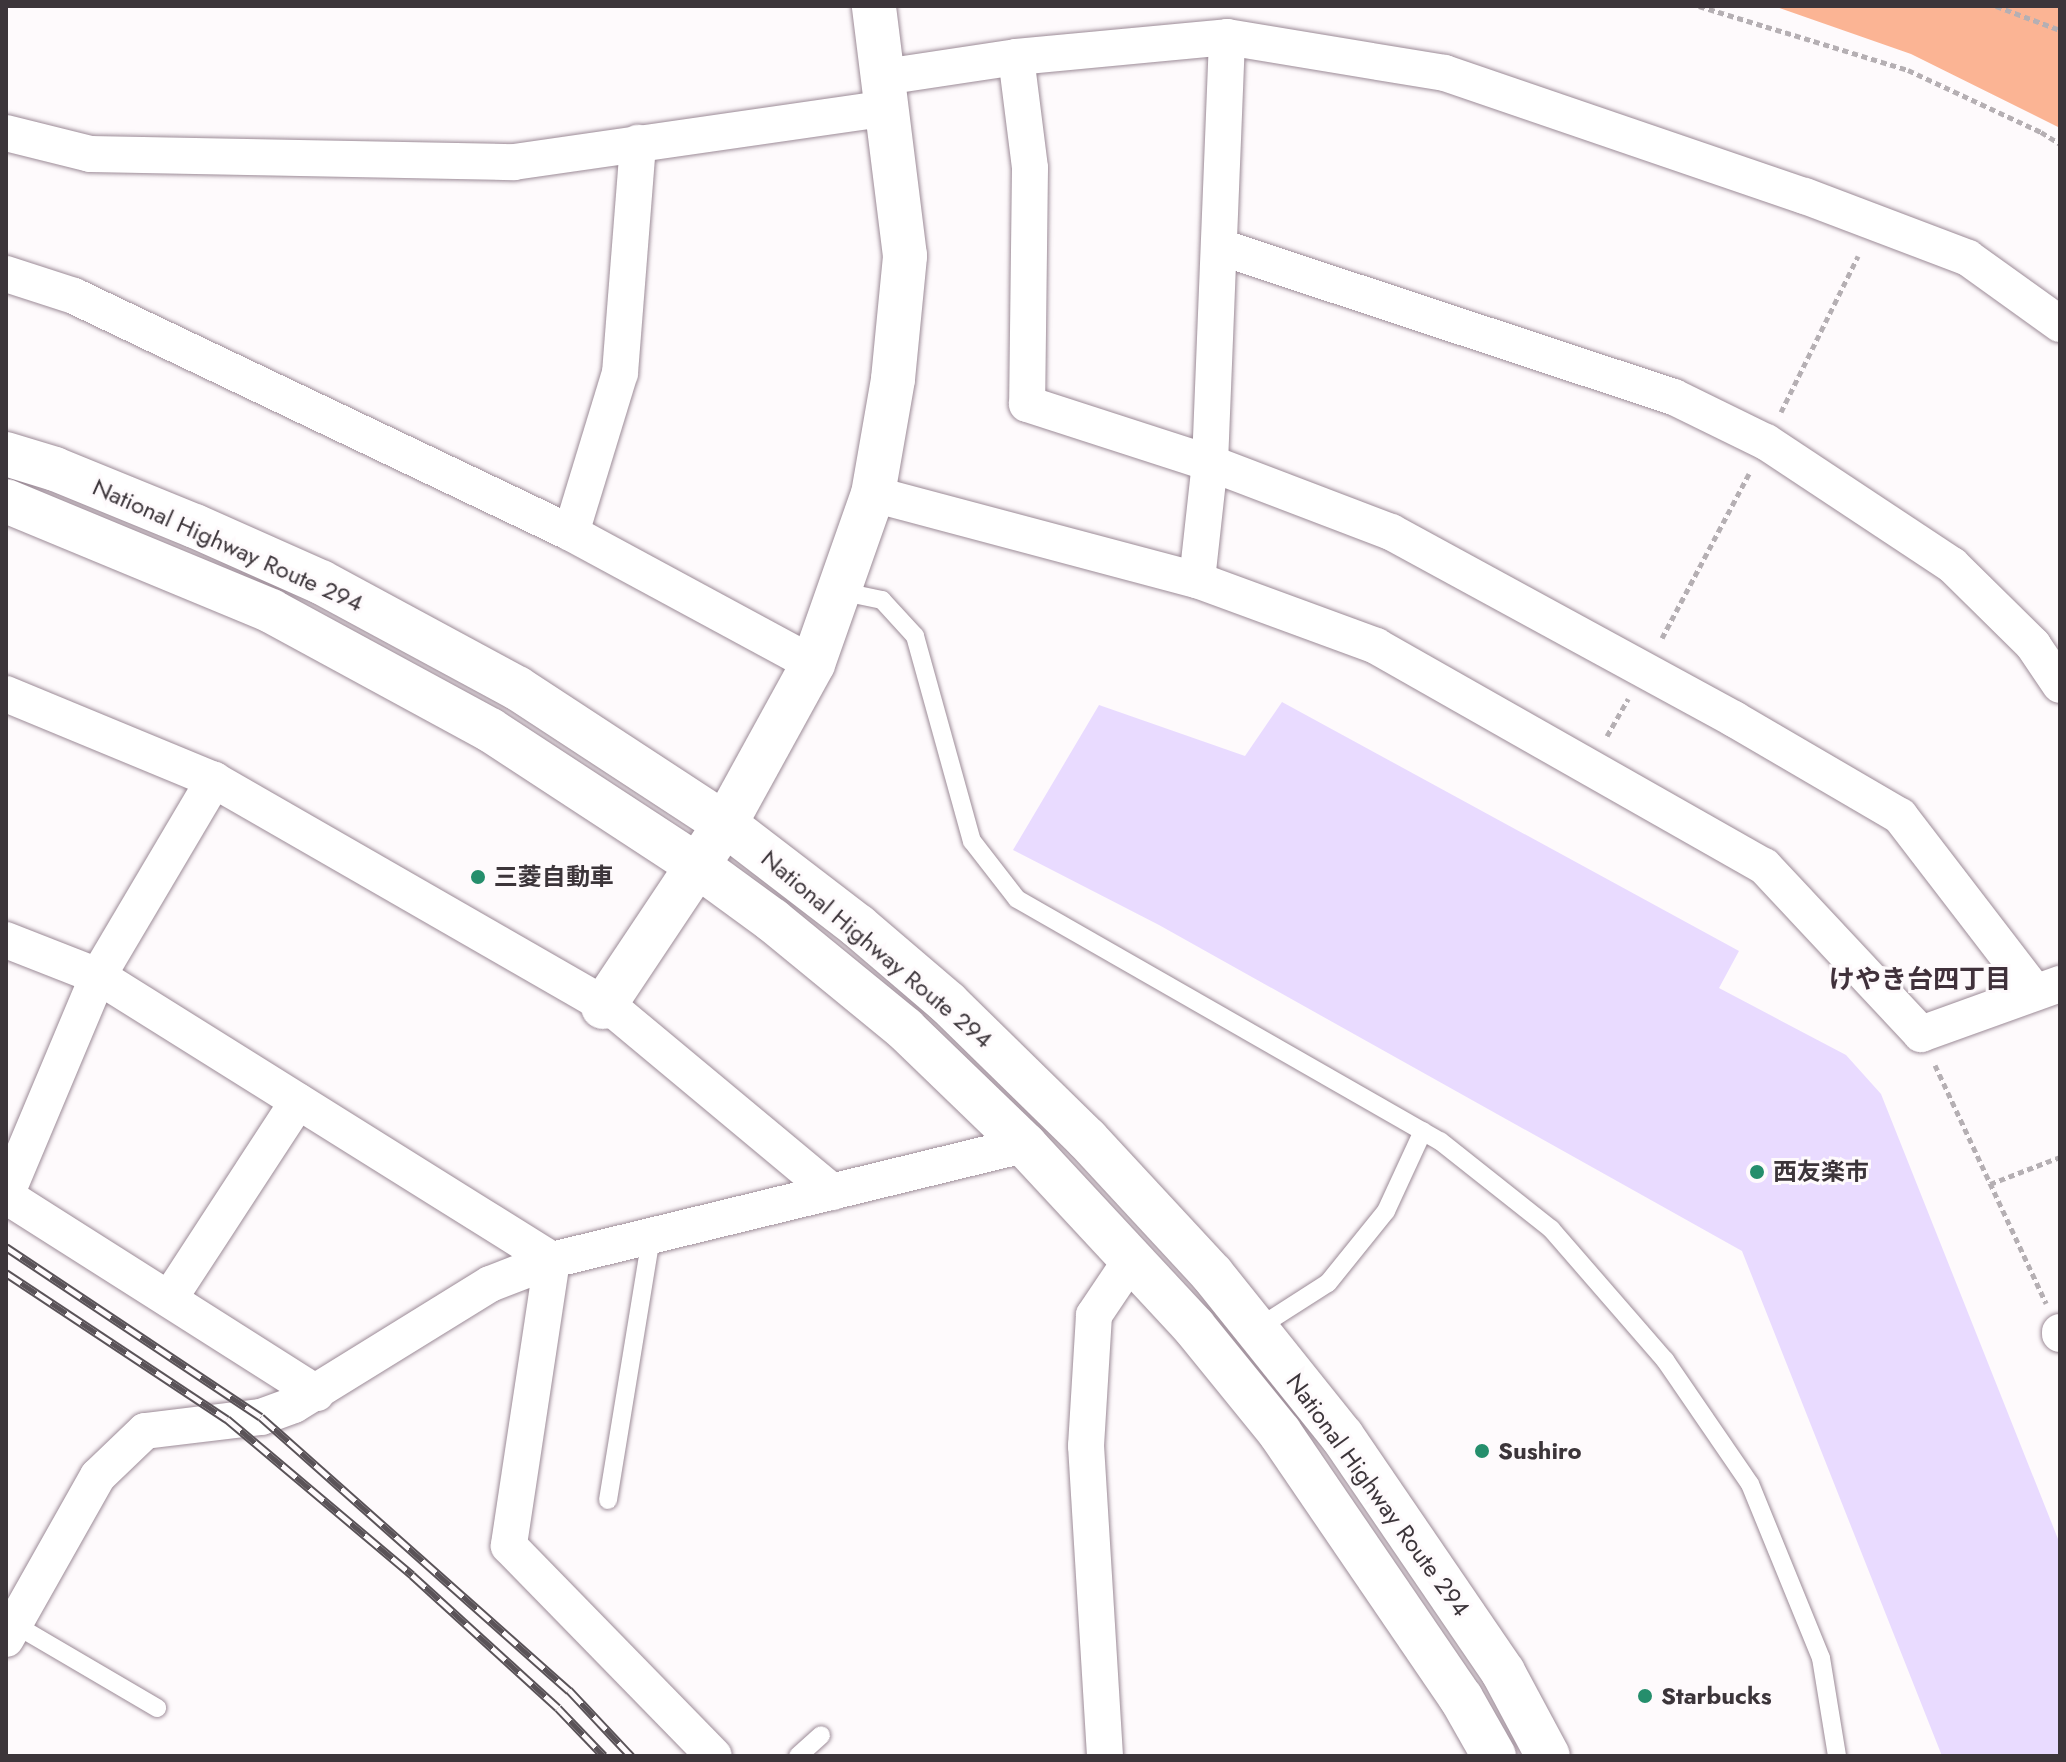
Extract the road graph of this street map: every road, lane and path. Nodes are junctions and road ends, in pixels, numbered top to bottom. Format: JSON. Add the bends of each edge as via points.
{"nodes":[{"id":1,"x":874,"y":6,"type":"edge"},
{"id":2,"x":1699,"y":6,"type":"edge"},
{"id":3,"x":1996,"y":6,"type":"edge"},
{"id":4,"x":2060,"y":30,"type":"edge"},
{"id":5,"x":1227,"y":37,"type":"junction"},
{"id":6,"x":1016,"y":57,"type":"junction"},
{"id":7,"x":884,"y":93,"type":"junction"},
{"id":8,"x":6,"y":133,"type":"edge"},
{"id":9,"x":638,"y":143,"type":"junction"},
{"id":10,"x":2060,"y":144,"type":"edge"},
{"id":11,"x":1875,"y":223,"type":"junction"},
{"id":12,"x":1220,"y":247,"type":"junction"},
{"id":13,"x":6,"y":274,"type":"edge"},
{"id":14,"x":2060,"y":324,"type":"edge"},
{"id":15,"x":1766,"y":442,"type":"junction"},
{"id":16,"x":6,"y":454,"type":"edge"},
{"id":17,"x":1210,"y":463,"type":"junction"},
{"id":18,"x":873,"y":494,"type":"junction"},
{"id":19,"x":6,"y":501,"type":"edge"},
{"id":20,"x":571,"y":533,"type":"junction"},
{"id":21,"x":1197,"y":580,"type":"junction"},
{"id":22,"x":839,"y":591,"type":"junction"},
{"id":23,"x":813,"y":664,"type":"junction"},
{"id":24,"x":1644,"y":670,"type":"junction"},
{"id":25,"x":2060,"y":685,"type":"edge"},
{"id":26,"x":6,"y":694,"type":"edge"},
{"id":27,"x":1589,"y":769,"type":"junction"},
{"id":28,"x":214,"y":780,"type":"junction"},
{"id":29,"x":725,"y":824,"type":"junction"},
{"id":30,"x":698,"y":866,"type":"junction"},
{"id":31,"x":6,"y":940,"type":"edge"},
{"id":32,"x":98,"y":976,"type":"junction"},
{"id":33,"x":2048,"y":988,"type":"edge"},
{"id":34,"x":603,"y":1007,"type":"junction"},
{"id":35,"x":1921,"y":1034,"type":"junction"},
{"id":36,"x":298,"y":1101,"type":"junction"},
{"id":37,"x":1423,"y":1131,"type":"junction"},
{"id":38,"x":1025,"y":1145,"type":"junction"},
{"id":39,"x":2060,"y":1157,"type":"edge"},
{"id":40,"x":1990,"y":1184,"type":"junction"},
{"id":41,"x":832,"y":1192,"type":"junction"},
{"id":42,"x":6,"y":1196,"type":"edge"},
{"id":43,"x":651,"y":1236,"type":"junction"},
{"id":44,"x":1133,"y":1257,"type":"junction"},
{"id":45,"x":552,"y":1260,"type":"junction"},
{"id":46,"x":169,"y":1299,"type":"junction"},
{"id":47,"x":1256,"y":1329,"type":"junction"},
{"id":48,"x":2060,"y":1333,"type":"edge"},
{"id":49,"x":317,"y":1393,"type":"junction"},
{"id":50,"x":608,"y":1500,"type":"dead end"},
{"id":51,"x":9,"y":1631,"type":"edge"},
{"id":52,"x":157,"y":1708,"type":"dead end"},
{"id":53,"x":821,"y":1735,"type":"dead end"},
{"id":54,"x":714,"y":1756,"type":"edge"},
{"id":55,"x":798,"y":1756,"type":"edge"},
{"id":56,"x":1105,"y":1756,"type":"edge"},
{"id":57,"x":1494,"y":1756,"type":"edge"},
{"id":58,"x":1548,"y":1756,"type":"edge"},
{"id":59,"x":1837,"y":1756,"type":"edge"}],
"edges":[{"from":1,"to":7,"type":"main road"},
{"from":2,"to":10,"type":"path","via":[[1908,70]]},
{"from":3,"to":4,"type":"path"},
{"from":5,"to":6,"type":"street"},
{"from":5,"to":11,"type":"street","via":[[1445,73]]},
{"from":5,"to":12,"type":"street"},
{"from":6,"to":7,"type":"street"},
{"from":6,"to":17,"type":"street","via":[[1030,168],[1027,404]]},
{"from":7,"to":9,"type":"street"},
{"from":7,"to":18,"type":"main road","via":[[905,256],[893,379]]},
{"from":8,"to":9,"type":"street","via":[[90,154],[514,162]]},
{"from":9,"to":20,"type":"street","via":[[620,373]]},
{"from":11,"to":14,"type":"street","via":[[1968,258]]},
{"from":11,"to":15,"type":"path"},
{"from":12,"to":15,"type":"street","via":[[1674,397]]},
{"from":12,"to":17,"type":"street"},
{"from":13,"to":20,"type":"street","via":[[74,296]]},
{"from":15,"to":24,"type":"path"},
{"from":15,"to":25,"type":"street","via":[[1952,565],[2033,645]]},
{"from":16,"to":29,"type":"main road","name":"National Highway Route 294","via":[[181,520],[321,582],[517,688]]},
{"from":17,"to":21,"type":"street"},
{"from":17,"to":24,"type":"street","via":[[1391,532]]},
{"from":18,"to":21,"type":"street"},
{"from":18,"to":22,"type":"main road"},
{"from":19,"to":30,"type":"main road","name":"National Highway Route 294","via":[[271,611],[490,730]]},
{"from":20,"to":23,"type":"street"},
{"from":21,"to":27,"type":"street","via":[[1376,646]]},
{"from":22,"to":23,"type":"main road"},
{"from":22,"to":37,"type":"lane","via":[[882,600],[915,636],[972,841],[1017,899]]},
{"from":23,"to":29,"type":"main road"},
{"from":24,"to":27,"type":"path"},
{"from":24,"to":33,"type":"street","via":[[1900,816]]},
{"from":26,"to":28,"type":"street"},
{"from":27,"to":35,"type":"street","via":[[1764,866]]},
{"from":28,"to":32,"type":"street"},
{"from":28,"to":34,"type":"street"},
{"from":29,"to":30,"type":"main road"},
{"from":29,"to":47,"type":"main road","name":"National Highway Route 294","via":[[948,1003],[1087,1139]]},
{"from":30,"to":34,"type":"main road"},
{"from":30,"to":38,"type":"main road","name":"National Highway Route 294","via":[[905,1029]]},
{"from":31,"to":32,"type":"street"},
{"from":32,"to":36,"type":"street"},
{"from":32,"to":42,"type":"street"},
{"from":33,"to":35,"type":"street"},
{"from":34,"to":41,"type":"street","via":[[615,1011]]},
{"from":35,"to":40,"type":"path"},
{"from":36,"to":45,"type":"street"},
{"from":36,"to":46,"type":"street"},
{"from":37,"to":47,"type":"lane","via":[[1386,1211],[1328,1283]]},
{"from":37,"to":59,"type":"lane","via":[[1551,1229],[1665,1360],[1750,1484],[1821,1658]]},
{"from":38,"to":41,"type":"street"},
{"from":38,"to":44,"type":"main road","name":"National Highway Route 294"},
{"from":39,"to":40,"type":"path"},
{"from":40,"to":48,"type":"path"},
{"from":41,"to":43,"type":"street"},
{"from":42,"to":46,"type":"street"},
{"from":43,"to":45,"type":"street"},
{"from":43,"to":50,"type":"lane"},
{"from":44,"to":56,"type":"street","via":[[1094,1315],[1090,1373],[1086,1446]]},
{"from":44,"to":57,"type":"main road","name":"National Highway Route 294","via":[[1280,1433],[1461,1698]]},
{"from":45,"to":49,"type":"street","via":[[490,1284]]},
{"from":45,"to":54,"type":"street","via":[[509,1546]]},
{"from":46,"to":49,"type":"street"},
{"from":47,"to":58,"type":"main road","name":"National Highway Route 294","via":[[1369,1476],[1503,1672]]},
{"from":49,"to":51,"type":"street","via":[[261,1417],[145,1431],[98,1476]]},
{"from":51,"to":52,"type":"lane"},
{"from":53,"to":55,"type":"lane"}]}
